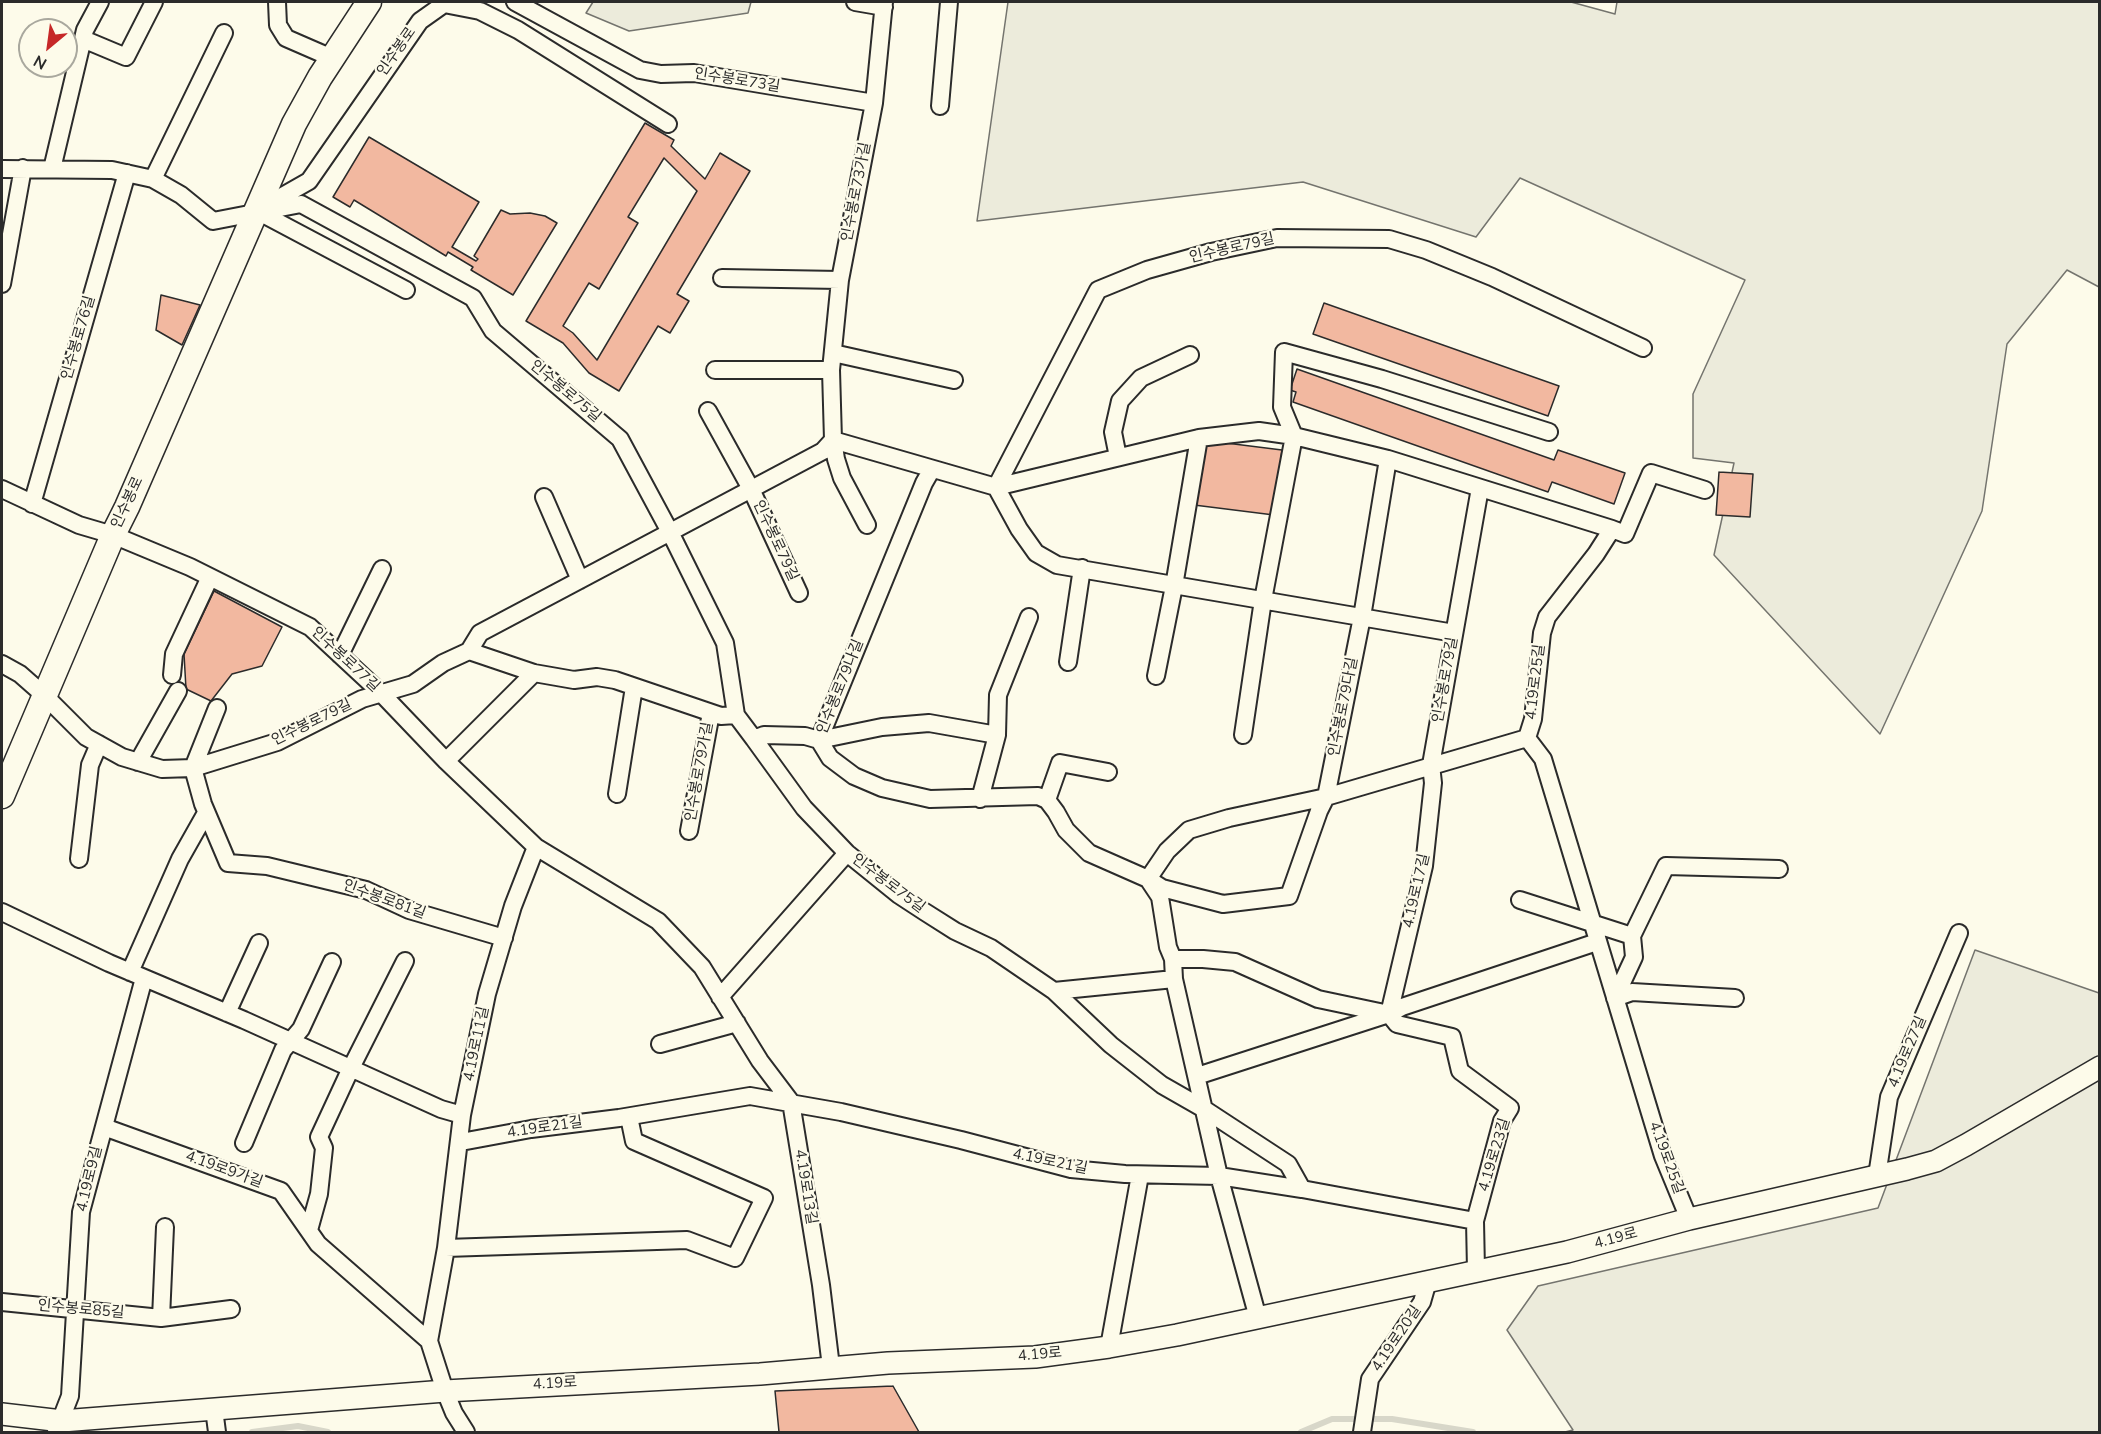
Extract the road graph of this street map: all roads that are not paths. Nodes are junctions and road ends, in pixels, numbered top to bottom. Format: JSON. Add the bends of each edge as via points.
{"nodes":[{"id":1,"x":100,"y":2,"type":"edge"},
{"id":2,"x":154,"y":2,"type":"edge"},
{"id":3,"x":276,"y":2,"type":"edge"},
{"id":4,"x":369,"y":2,"type":"edge"},
{"id":5,"x":515,"y":2,"type":"edge"},
{"id":6,"x":855,"y":2,"type":"edge"},
{"id":7,"x":949,"y":2,"type":"edge"},
{"id":8,"x":884,"y":4,"type":"edge"},
{"id":9,"x":546,"y":9,"type":"edge"},
{"id":10,"x":224,"y":33,"type":"dead end"},
{"id":11,"x":83,"y":39,"type":"junction"},
{"id":12,"x":332,"y":58,"type":"junction"},
{"id":13,"x":874,"y":104,"type":"junction"},
{"id":14,"x":940,"y":106,"type":"dead end"},
{"id":15,"x":668,"y":124,"type":"dead end"},
{"id":16,"x":23,"y":168,"type":"junction"},
{"id":17,"x":52,"y":169,"type":"junction"},
{"id":18,"x":2,"y":170,"type":"edge"},
{"id":19,"x":127,"y":173,"type":"junction"},
{"id":20,"x":153,"y":178,"type":"junction"},
{"id":21,"x":257,"y":212,"type":"junction"},
{"id":22,"x":722,"y":278,"type":"dead end"},
{"id":23,"x":840,"y":280,"type":"junction"},
{"id":24,"x":2,"y":284,"type":"edge"},
{"id":25,"x":406,"y":290,"type":"dead end"},
{"id":26,"x":1643,"y":348,"type":"dead end"},
{"id":27,"x":1190,"y":355,"type":"dead end"},
{"id":28,"x":832,"y":361,"type":"junction"},
{"id":29,"x":716,"y":370,"type":"dead end"},
{"id":30,"x":954,"y":380,"type":"dead end"},
{"id":31,"x":708,"y":411,"type":"dead end"},
{"id":32,"x":1549,"y":432,"type":"dead end"},
{"id":33,"x":1294,"y":436,"type":"junction"},
{"id":34,"x":1199,"y":438,"type":"junction"},
{"id":35,"x":833,"y":440,"type":"junction"},
{"id":36,"x":1118,"y":457,"type":"junction"},
{"id":37,"x":1388,"y":459,"type":"junction"},
{"id":38,"x":932,"y":469,"type":"junction"},
{"id":39,"x":996,"y":487,"type":"junction"},
{"id":40,"x":1480,"y":488,"type":"junction"},
{"id":41,"x":2,"y":489,"type":"edge"},
{"id":42,"x":751,"y":489,"type":"junction"},
{"id":43,"x":1705,"y":490,"type":"dead end"},
{"id":44,"x":544,"y":496,"type":"dead end"},
{"id":45,"x":32,"y":504,"type":"junction"},
{"id":46,"x":867,"y":525,"type":"dead end"},
{"id":47,"x":1612,"y":529,"type":"junction"},
{"id":48,"x":670,"y":532,"type":"junction"},
{"id":49,"x":113,"y":535,"type":"junction"},
{"id":50,"x":382,"y":568,"type":"dead end"},
{"id":51,"x":1082,"y":568,"type":"junction"},
{"id":52,"x":210,"y":577,"type":"junction"},
{"id":53,"x":580,"y":580,"type":"junction"},
{"id":54,"x":1174,"y":586,"type":"junction"},
{"id":55,"x":799,"y":593,"type":"dead end"},
{"id":56,"x":1263,"y":600,"type":"junction"},
{"id":57,"x":1362,"y":617,"type":"junction"},
{"id":58,"x":1029,"y":618,"type":"dead end"},
{"id":59,"x":1454,"y":633,"type":"junction"},
{"id":60,"x":468,"y":651,"type":"junction"},
{"id":61,"x":340,"y":655,"type":"junction"},
{"id":62,"x":1068,"y":663,"type":"dead end"},
{"id":63,"x":2,"y":664,"type":"edge"},
{"id":64,"x":534,"y":673,"type":"junction"},
{"id":65,"x":172,"y":675,"type":"dead end"},
{"id":66,"x":1156,"y":676,"type":"dead end"},
{"id":67,"x":634,"y":687,"type":"junction"},
{"id":68,"x":178,"y":691,"type":"dead end"},
{"id":69,"x":381,"y":693,"type":"junction"},
{"id":70,"x":45,"y":696,"type":"junction"},
{"id":71,"x":217,"y":708,"type":"dead end"},
{"id":72,"x":711,"y":712,"type":"junction"},
{"id":73,"x":736,"y":715,"type":"junction"},
{"id":74,"x":997,"y":735,"type":"junction"},
{"id":75,"x":1243,"y":735,"type":"dead end"},
{"id":76,"x":1527,"y":738,"type":"junction"},
{"id":77,"x":754,"y":739,"type":"junction"},
{"id":78,"x":819,"y":740,"type":"junction"},
{"id":79,"x":99,"y":744,"type":"junction"},
{"id":80,"x":446,"y":761,"type":"junction"},
{"id":81,"x":138,"y":762,"type":"junction"},
{"id":82,"x":1431,"y":765,"type":"junction"},
{"id":83,"x":193,"y":768,"type":"junction"},
{"id":84,"x":1108,"y":772,"type":"dead end"},
{"id":85,"x":617,"y":794,"type":"dead end"},
{"id":86,"x":2,"y":796,"type":"edge"},
{"id":87,"x":1326,"y":797,"type":"junction"},
{"id":88,"x":980,"y":799,"type":"junction"},
{"id":89,"x":1047,"y":800,"type":"junction"},
{"id":90,"x":206,"y":813,"type":"junction"},
{"id":91,"x":689,"y":831,"type":"dead end"},
{"id":92,"x":536,"y":847,"type":"junction"},
{"id":93,"x":847,"y":853,"type":"junction"},
{"id":94,"x":79,"y":860,"type":"dead end"},
{"id":95,"x":1779,"y":869,"type":"dead end"},
{"id":96,"x":1148,"y":879,"type":"junction"},
{"id":97,"x":1520,"y":900,"type":"dead end"},
{"id":98,"x":2,"y":912,"type":"edge"},
{"id":99,"x":1591,"y":924,"type":"junction"},
{"id":100,"x":1959,"y":933,"type":"dead end"},
{"id":101,"x":1632,"y":936,"type":"junction"},
{"id":102,"x":504,"y":938,"type":"junction"},
{"id":103,"x":1597,"y":942,"type":"junction"},
{"id":104,"x":259,"y":943,"type":"dead end"},
{"id":105,"x":1173,"y":960,"type":"junction"},
{"id":106,"x":405,"y":961,"type":"dead end"},
{"id":107,"x":332,"y":962,"type":"dead end"},
{"id":108,"x":137,"y":975,"type":"junction"},
{"id":109,"x":1174,"y":979,"type":"junction"},
{"id":110,"x":1054,"y":991,"type":"junction"},
{"id":111,"x":720,"y":996,"type":"junction"},
{"id":112,"x":1616,"y":998,"type":"junction"},
{"id":113,"x":1735,"y":998,"type":"dead end"},
{"id":114,"x":228,"y":1013,"type":"junction"},
{"id":115,"x":1389,"y":1014,"type":"junction"},
{"id":116,"x":737,"y":1023,"type":"junction"},
{"id":117,"x":292,"y":1042,"type":"junction"},
{"id":118,"x":660,"y":1044,"type":"dead end"},
{"id":119,"x":2100,"y":1067,"type":"edge"},
{"id":120,"x":351,"y":1068,"type":"junction"},
{"id":121,"x":1197,"y":1076,"type":"junction"},
{"id":122,"x":791,"y":1102,"type":"junction"},
{"id":123,"x":1204,"y":1109,"type":"junction"},
{"id":124,"x":462,"y":1115,"type":"junction"},
{"id":125,"x":629,"y":1117,"type":"junction"},
{"id":126,"x":104,"y":1127,"type":"junction"},
{"id":127,"x":461,"y":1142,"type":"junction"},
{"id":128,"x":244,"y":1143,"type":"dead end"},
{"id":129,"x":1140,"y":1175,"type":"junction"},
{"id":130,"x":1219,"y":1176,"type":"junction"},
{"id":131,"x":1877,"y":1176,"type":"junction"},
{"id":132,"x":1302,"y":1189,"type":"junction"},
{"id":133,"x":1689,"y":1219,"type":"junction"},
{"id":134,"x":1475,"y":1221,"type":"junction"},
{"id":135,"x":165,"y":1227,"type":"dead end"},
{"id":136,"x":309,"y":1230,"type":"junction"},
{"id":137,"x":446,"y":1248,"type":"junction"},
{"id":138,"x":1476,"y":1270,"type":"junction"},
{"id":139,"x":1428,"y":1281,"type":"junction"},
{"id":140,"x":2,"y":1302,"type":"edge"},
{"id":141,"x":75,"y":1309,"type":"junction"},
{"id":142,"x":231,"y":1309,"type":"dead end"},
{"id":143,"x":1258,"y":1317,"type":"junction"},
{"id":144,"x":161,"y":1318,"type":"junction"},
{"id":145,"x":429,"y":1341,"type":"junction"},
{"id":146,"x":1109,"y":1347,"type":"junction"},
{"id":147,"x":831,"y":1367,"type":"junction"},
{"id":148,"x":445,"y":1391,"type":"junction"},
{"id":149,"x":214,"y":1409,"type":"junction"},
{"id":150,"x":2,"y":1414,"type":"edge"},
{"id":151,"x":59,"y":1427,"type":"edge"},
{"id":152,"x":217,"y":1432,"type":"edge"},
{"id":153,"x":466,"y":1432,"type":"edge"},
{"id":154,"x":1362,"y":1432,"type":"edge"}],
"edges":[{"from":1,"to":11,"type":"street"},
{"from":2,"to":11,"type":"street","via":[[126,57]]},
{"from":3,"to":12,"type":"street","via":[[278,25],[286,38]]},
{"from":4,"to":12,"type":"main road","name":"인수봉로"},
{"from":5,"to":9,"type":"street","name":"인수봉로73길"},
{"from":6,"to":8,"type":"street"},
{"from":7,"to":14,"type":"street"},
{"from":8,"to":13,"type":"street","name":"인수봉로73가길"},
{"from":9,"to":13,"type":"street","name":"인수봉로73길","via":[[640,70],[694,73]]},
{"from":10,"to":20,"type":"street"},
{"from":11,"to":17,"type":"street"},
{"from":12,"to":21,"type":"main road","name":"인수봉로","via":[[294,124]]},
{"from":13,"to":23,"type":"street","name":"인수봉로73가길"},
{"from":15,"to":21,"type":"street","name":"인수봉로","via":[[518,30],[480,10],[444,4],[420,21],[309,181]]},
{"from":16,"to":17,"type":"street"},
{"from":16,"to":18,"type":"street"},
{"from":16,"to":24,"type":"street"},
{"from":17,"to":19,"type":"street"},
{"from":19,"to":20,"type":"street"},
{"from":19,"to":45,"type":"street","name":"인수봉로76길"},
{"from":20,"to":21,"type":"street","via":[[182,195],[213,221]]},
{"from":21,"to":25,"type":"street"},
{"from":21,"to":48,"type":"street","name":"인수봉로75길","via":[[301,204],[473,298],[493,331],[620,439]]},
{"from":21,"to":49,"type":"main road","name":"인수봉로"},
{"from":22,"to":23,"type":"street"},
{"from":23,"to":28,"type":"street","name":"인수봉로73가길"},
{"from":26,"to":39,"type":"street","name":"인수봉로79길","via":[[1492,277],[1389,239],[1277,238],[1233,247],[1147,270],[1098,290]]},
{"from":27,"to":36,"type":"street","via":[[1141,378],[1120,401],[1113,432]]},
{"from":28,"to":29,"type":"street"},
{"from":28,"to":30,"type":"street"},
{"from":28,"to":35,"type":"street","name":"인수봉로73가길"},
{"from":31,"to":42,"type":"street"},
{"from":32,"to":33,"type":"street","via":[[1284,352],[1282,408]]},
{"from":33,"to":34,"type":"street","via":[[1258,431]]},
{"from":33,"to":37,"type":"street"},
{"from":33,"to":56,"type":"street"},
{"from":34,"to":36,"type":"street"},
{"from":34,"to":54,"type":"street"},
{"from":35,"to":38,"type":"street"},
{"from":35,"to":42,"type":"street","name":"인수봉로79길","via":[[823,451]]},
{"from":35,"to":46,"type":"street","via":[[842,478]]},
{"from":36,"to":39,"type":"street"},
{"from":37,"to":40,"type":"street"},
{"from":37,"to":57,"type":"street"},
{"from":38,"to":39,"type":"street"},
{"from":38,"to":78,"type":"street","name":"인수봉로79나길"},
{"from":39,"to":51,"type":"street","via":[[1035,553],[1057,565]]},
{"from":40,"to":47,"type":"street"},
{"from":40,"to":59,"type":"street","name":"인수봉로79길"},
{"from":41,"to":45,"type":"street","name":"인수봉로77길"},
{"from":42,"to":48,"type":"street","name":"인수봉로79길"},
{"from":42,"to":55,"type":"street","name":"인수봉로79길"},
{"from":43,"to":47,"type":"street","via":[[1651,473],[1625,534]]},
{"from":44,"to":53,"type":"street"},
{"from":45,"to":49,"type":"street","name":"인수봉로77길"},
{"from":47,"to":76,"type":"street","name":"4.19로25길","via":[[1547,616]]},
{"from":48,"to":53,"type":"street","name":"인수봉로79길"},
{"from":48,"to":73,"type":"street","name":"인수봉로75길","via":[[724,643]]},
{"from":49,"to":52,"type":"street","name":"인수봉로77길"},
{"from":49,"to":70,"type":"main road","name":"인수봉로"},
{"from":50,"to":61,"type":"street"},
{"from":51,"to":54,"type":"street"},
{"from":51,"to":62,"type":"street"},
{"from":52,"to":61,"type":"street","name":"인수봉로77길","via":[[310,627]]},
{"from":52,"to":65,"type":"street","via":[[174,654]]},
{"from":53,"to":60,"type":"street","name":"인수봉로79길","via":[[480,633]]},
{"from":54,"to":56,"type":"street"},
{"from":54,"to":66,"type":"street"},
{"from":56,"to":57,"type":"street"},
{"from":56,"to":75,"type":"street"},
{"from":57,"to":59,"type":"street"},
{"from":57,"to":87,"type":"street","name":"인수봉로79다길"},
{"from":58,"to":74,"type":"street","via":[[998,695]]},
{"from":59,"to":82,"type":"street","name":"인수봉로79길"},
{"from":60,"to":64,"type":"street","name":"인수봉로79가길"},
{"from":60,"to":69,"type":"street","name":"인수봉로79길","via":[[413,684]]},
{"from":61,"to":69,"type":"street","name":"인수봉로77길"},
{"from":63,"to":70,"type":"street","name":"인수봉로79길"},
{"from":64,"to":67,"type":"street","name":"인수봉로79가길","via":[[574,680],[597,677]]},
{"from":64,"to":80,"type":"street"},
{"from":67,"to":72,"type":"street","name":"인수봉로79가길"},
{"from":67,"to":85,"type":"street"},
{"from":68,"to":81,"type":"street"},
{"from":69,"to":80,"type":"street","name":"인수봉로77길"},
{"from":69,"to":83,"type":"street","name":"인수봉로79길","via":[[277,741]]},
{"from":70,"to":79,"type":"street","name":"인수봉로79길"},
{"from":70,"to":86,"type":"main road","name":"인수봉로"},
{"from":71,"to":83,"type":"street"},
{"from":72,"to":73,"type":"street","name":"인수봉로79가길"},
{"from":72,"to":91,"type":"street","name":"인수봉로79가길"},
{"from":73,"to":77,"type":"street","name":"인수봉로79가길"},
{"from":74,"to":78,"type":"street","name":"인수봉로79나길","via":[[929,723],[882,727]]},
{"from":74,"to":88,"type":"street"},
{"from":76,"to":82,"type":"street"},
{"from":76,"to":99,"type":"street","name":"4.19로25길","via":[[1542,759]]},
{"from":77,"to":78,"type":"street","via":[[764,735]]},
{"from":77,"to":93,"type":"street","name":"인수봉로75길","via":[[804,808]]},
{"from":78,"to":88,"type":"street","via":[[830,758],[854,776],[882,788],[930,799]]},
{"from":79,"to":81,"type":"street","name":"인수봉로79길"},
{"from":79,"to":94,"type":"street","via":[[90,765]]},
{"from":80,"to":92,"type":"street","name":"인수봉로77길"},
{"from":81,"to":83,"type":"street","name":"인수봉로79길","via":[[162,769]]},
{"from":82,"to":87,"type":"street"},
{"from":82,"to":115,"type":"street","name":"4.19로17길","via":[[1433,783],[1424,866]]},
{"from":83,"to":90,"type":"street"},
{"from":84,"to":89,"type":"street","via":[[1060,763]]},
{"from":87,"to":96,"type":"street","via":[[1189,830],[1167,850]]},
{"from":87,"to":96,"type":"street","via":[[1289,896],[1223,904],[1162,888]]},
{"from":88,"to":89,"type":"street","via":[[1038,796]]},
{"from":89,"to":96,"type":"street","via":[[1066,830],[1089,853]]},
{"from":90,"to":102,"type":"street","name":"인수봉로81길","via":[[228,863],[267,866],[366,890],[409,910]]},
{"from":90,"to":108,"type":"street","via":[[180,859]]},
{"from":92,"to":102,"type":"street","name":"4.19로11길"},
{"from":92,"to":111,"type":"street","name":"4.19로13길","via":[[658,921],[702,968]]},
{"from":93,"to":110,"type":"street","name":"인수봉로75길","via":[[899,895],[955,931],[991,948]]},
{"from":93,"to":111,"type":"street"},
{"from":95,"to":101,"type":"street","via":[[1666,867]]},
{"from":96,"to":105,"type":"street","via":[[1160,897]]},
{"from":97,"to":99,"type":"street"},
{"from":98,"to":108,"type":"street"},
{"from":99,"to":101,"type":"street"},
{"from":99,"to":103,"type":"street","name":"4.19로25길"},
{"from":100,"to":131,"type":"street","name":"4.19로27길","via":[[1889,1097]]},
{"from":101,"to":112,"type":"street","via":[[1634,957]]},
{"from":102,"to":124,"type":"street","name":"4.19로11길","via":[[487,994]]},
{"from":103,"to":112,"type":"street","name":"4.19로25길"},
{"from":103,"to":115,"type":"street"},
{"from":104,"to":114,"type":"street"},
{"from":105,"to":109,"type":"street"},
{"from":105,"to":115,"type":"street","name":"4.19로23길","via":[[1235,962],[1318,999]]},
{"from":106,"to":120,"type":"street"},
{"from":107,"to":117,"type":"street"},
{"from":108,"to":114,"type":"street"},
{"from":108,"to":126,"type":"street","name":"4.19로9길"},
{"from":109,"to":110,"type":"street"},
{"from":109,"to":121,"type":"street"},
{"from":110,"to":123,"type":"street","name":"인수봉로75길","via":[[1120,1052]]},
{"from":111,"to":116,"type":"street","name":"4.19로13길"},
{"from":112,"to":113,"type":"street","via":[[1632,992]]},
{"from":112,"to":133,"type":"street","name":"4.19로25길","via":[[1663,1156]]},
{"from":114,"to":117,"type":"street"},
{"from":115,"to":121,"type":"street"},
{"from":115,"to":134,"type":"street","name":"4.19로23길","via":[[1397,1024],[1452,1037],[1460,1071],[1510,1108],[1502,1120]]},
{"from":116,"to":118,"type":"street"},
{"from":116,"to":122,"type":"street","name":"4.19로13길"},
{"from":117,"to":120,"type":"street"},
{"from":117,"to":128,"type":"street","via":[[283,1050]]},
{"from":119,"to":131,"type":"street","name":"4.19로","via":[[1936,1161]]},
{"from":120,"to":124,"type":"street"},
{"from":120,"to":136,"type":"street","via":[[320,1137],[324,1148],[319,1194]]},
{"from":121,"to":123,"type":"street"},
{"from":122,"to":125,"type":"street","name":"4.19로21길","via":[[750,1096]]},
{"from":122,"to":129,"type":"street","name":"4.19로21길","via":[[1071,1169]]},
{"from":122,"to":147,"type":"street","name":"4.19로13길"},
{"from":123,"to":130,"type":"street"},
{"from":123,"to":132,"type":"street","via":[[1288,1164]]},
{"from":124,"to":127,"type":"street","name":"4.19로11길"},
{"from":125,"to":127,"type":"street","name":"4.19로21길"},
{"from":125,"to":137,"type":"street","via":[[634,1141],[764,1198],[735,1258],[687,1240]]},
{"from":126,"to":136,"type":"street","name":"4.19로9가길","via":[[281,1191]]},
{"from":126,"to":141,"type":"street","name":"4.19로9길","via":[[81,1212]]},
{"from":127,"to":137,"type":"street","name":"4.19로11길"},
{"from":129,"to":130,"type":"street","name":"4.19로21길"},
{"from":129,"to":146,"type":"street"},
{"from":130,"to":132,"type":"street","name":"4.19로21길"},
{"from":130,"to":143,"type":"street"},
{"from":131,"to":133,"type":"street","name":"4.19로"},
{"from":132,"to":134,"type":"street","name":"4.19로21길"},
{"from":133,"to":138,"type":"street","name":"4.19로"},
{"from":134,"to":138,"type":"street","name":"4.19로23길"},
{"from":135,"to":144,"type":"street"},
{"from":136,"to":145,"type":"street","name":"4.19로9가길","via":[[318,1244]]},
{"from":137,"to":145,"type":"street","name":"4.19로11길"},
{"from":138,"to":139,"type":"street","name":"4.19로"},
{"from":139,"to":143,"type":"street","name":"4.19로"},
{"from":139,"to":154,"type":"street","name":"4.19로20길","via":[[1422,1302],[1370,1379]]},
{"from":140,"to":141,"type":"street","name":"인수봉로85길"},
{"from":141,"to":144,"type":"street","name":"인수봉로85길"},
{"from":141,"to":151,"type":"street","name":"4.19로9길","via":[[70,1396]]},
{"from":142,"to":144,"type":"street","name":"인수봉로85길"},
{"from":143,"to":146,"type":"street","name":"4.19로"},
{"from":145,"to":148,"type":"street","name":"4.19로11길"},
{"from":146,"to":147,"type":"street","name":"4.19로","via":[[1035,1357]]},
{"from":147,"to":148,"type":"street","name":"4.19로"},
{"from":148,"to":149,"type":"street","name":"4.19로"},
{"from":148,"to":153,"type":"street","name":"4.19로11길"},
{"from":149,"to":151,"type":"street","name":"4.19로"},
{"from":149,"to":152,"type":"street"},
{"from":150,"to":151,"type":"street","name":"4.19로"}]}
